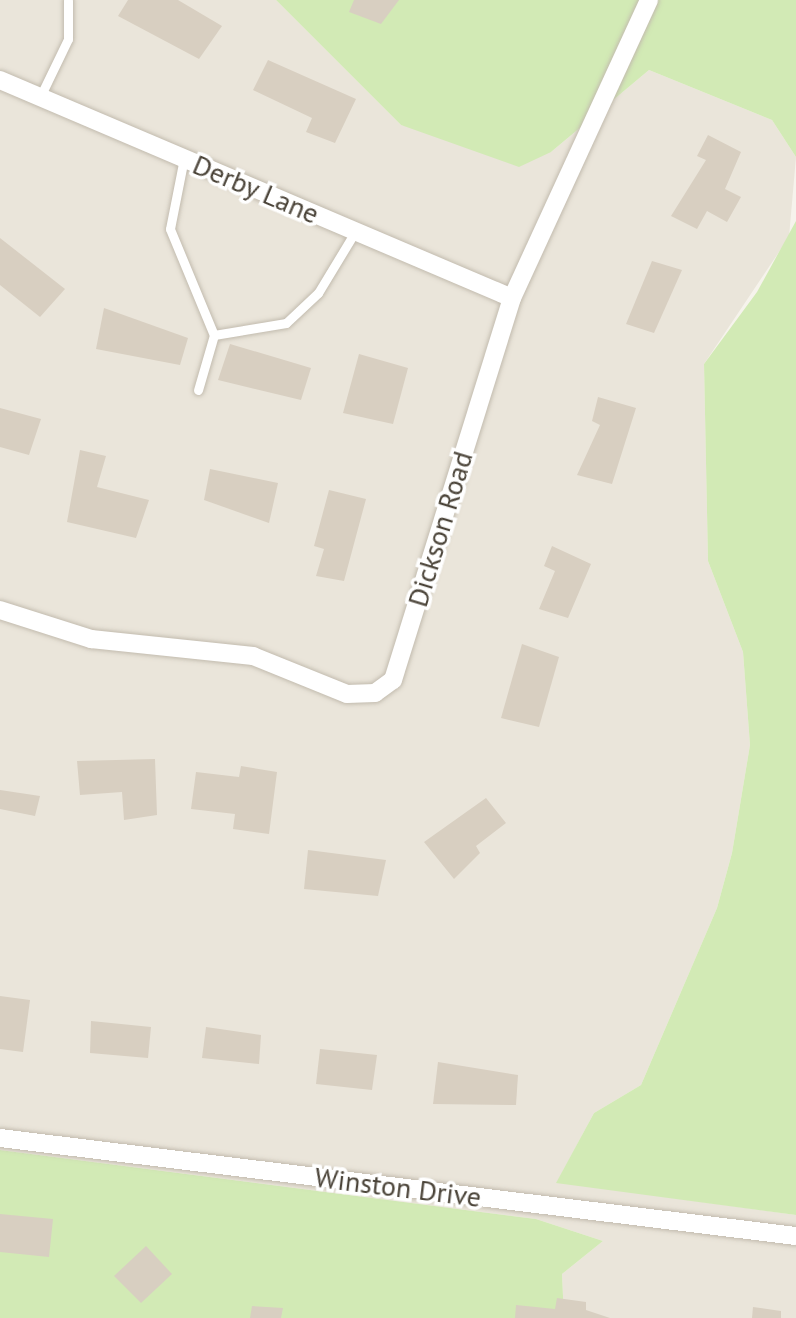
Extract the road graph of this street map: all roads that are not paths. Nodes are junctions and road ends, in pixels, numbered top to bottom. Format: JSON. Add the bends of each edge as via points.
{"nodes":[{"id":1,"x":68,"y":0,"type":"edge"},
{"id":2,"x":649,"y":0,"type":"edge"},
{"id":3,"x":0,"y":80,"type":"edge"},
{"id":4,"x":40,"y":97,"type":"junction"},
{"id":5,"x":184,"y":158,"type":"junction"},
{"id":6,"x":355,"y":232,"type":"junction"},
{"id":7,"x":512,"y":298,"type":"junction"},
{"id":8,"x":214,"y":335,"type":"junction"},
{"id":9,"x":198,"y":390,"type":"dead end"},
{"id":10,"x":0,"y":610,"type":"edge"},
{"id":11,"x":0,"y":1138,"type":"edge"},
{"id":12,"x":796,"y":1236,"type":"edge"}],
"edges":[{"from":1,"to":4,"type":"lane","via":[[68,39]]},
{"from":2,"to":7,"type":"street","name":"Dickson Road"},
{"from":3,"to":4,"type":"street","name":"Derby Lane"},
{"from":4,"to":5,"type":"street","name":"Derby Lane"},
{"from":5,"to":6,"type":"street","name":"Derby Lane"},
{"from":5,"to":8,"type":"lane","via":[[170,229]]},
{"from":6,"to":7,"type":"street","name":"Derby Lane"},
{"from":6,"to":8,"type":"lane","via":[[318,293],[286,323]]},
{"from":7,"to":10,"type":"street","name":"Dickson Road","via":[[399,666],[382,689],[347,694],[263,659],[91,639]]},
{"from":8,"to":9,"type":"lane"},
{"from":11,"to":12,"type":"street","name":"Winston Drive"}]}
